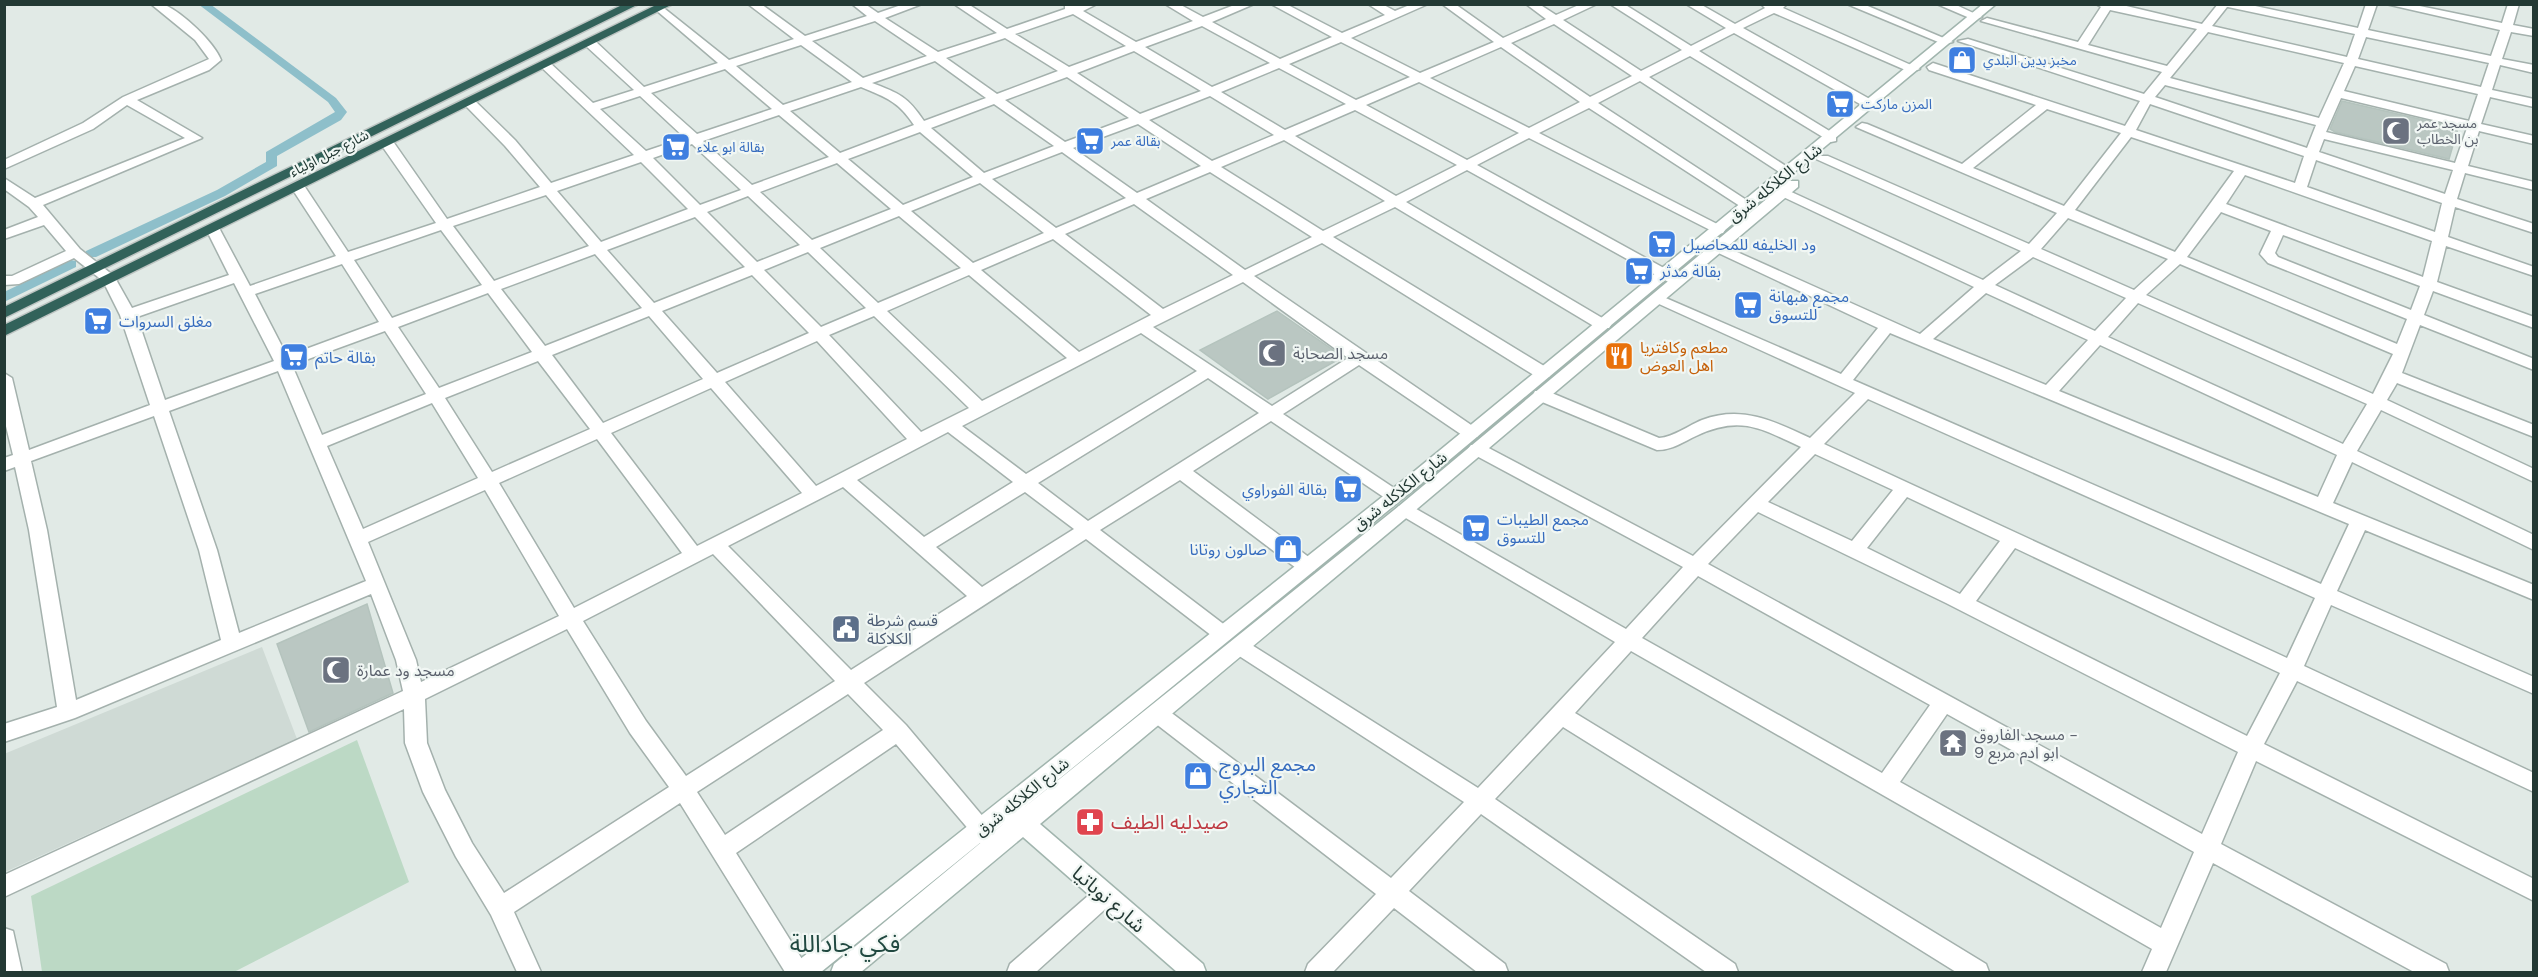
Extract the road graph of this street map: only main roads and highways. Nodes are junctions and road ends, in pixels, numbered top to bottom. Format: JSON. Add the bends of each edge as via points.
{"nodes":[{"id":1,"x":634,"y":4,"type":"edge"},
{"id":2,"x":664,"y":6,"type":"edge"},
{"id":3,"x":4,"y":313,"type":"edge"},
{"id":4,"x":4,"y":331,"type":"edge"}],
"edges":[{"from":1,"to":3,"type":"highway","name":"شارع جبل اولياء"},
{"from":2,"to":4,"type":"highway","name":"شارع جبل اولياء"}]}
